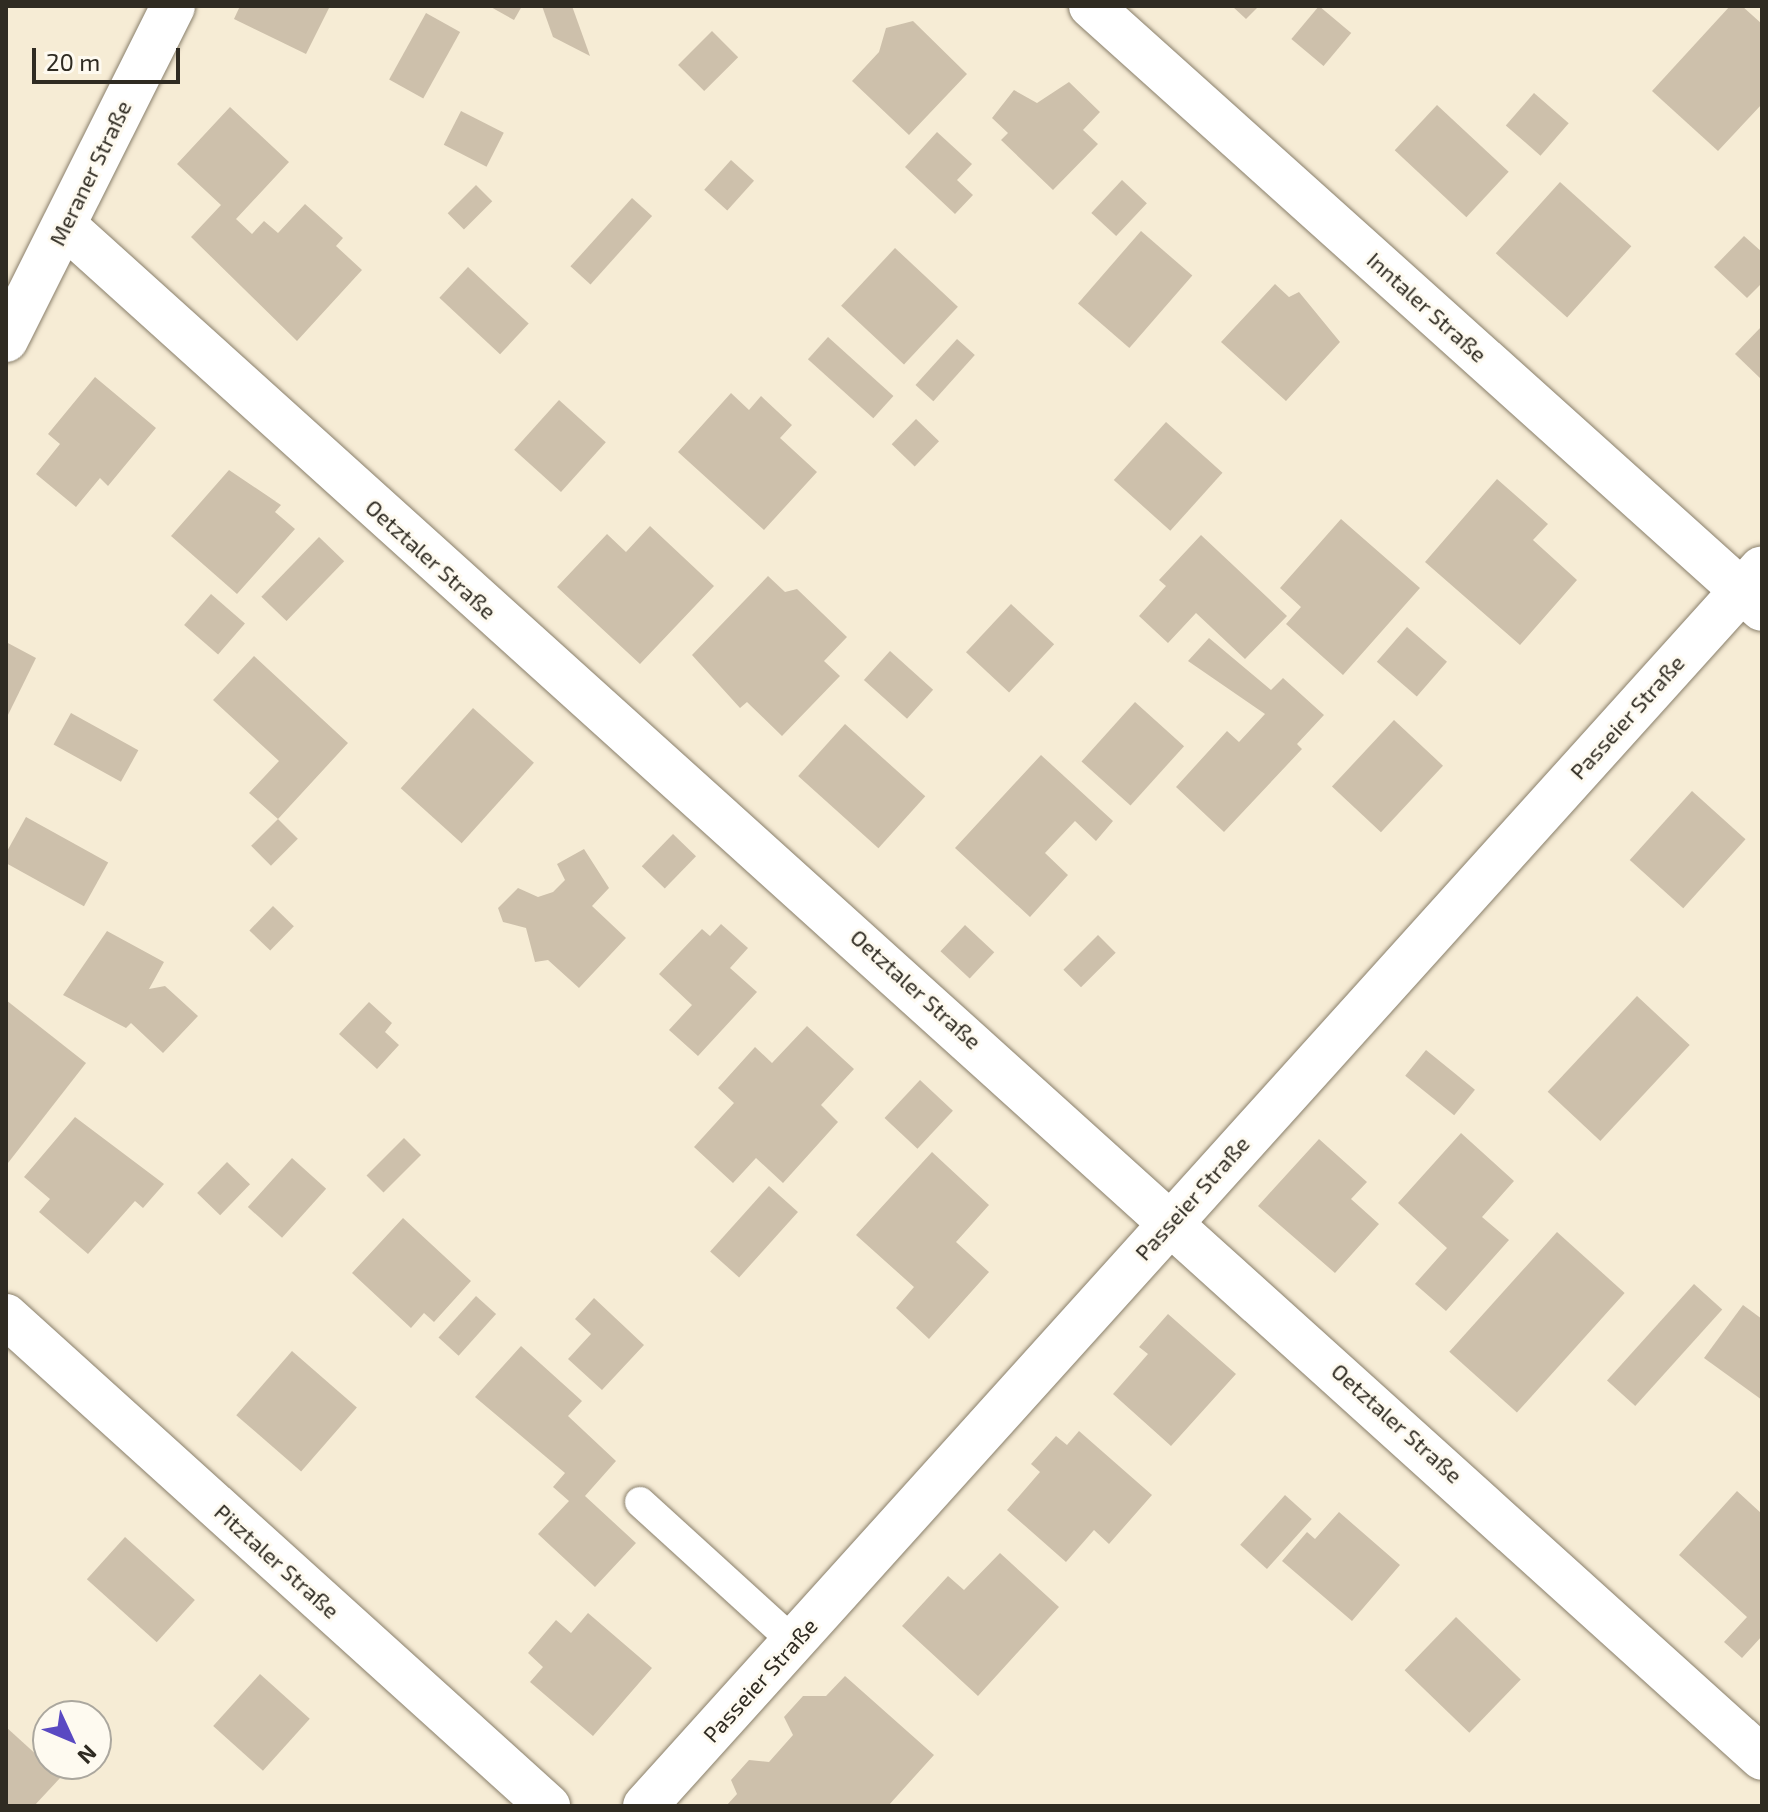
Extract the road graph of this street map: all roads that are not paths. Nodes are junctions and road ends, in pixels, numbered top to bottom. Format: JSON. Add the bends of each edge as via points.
{"nodes":[{"id":1,"x":173,"y":6,"type":"edge"},
{"id":2,"x":1091,"y":6,"type":"edge"},
{"id":3,"x":65,"y":226,"type":"junction"},
{"id":4,"x":6,"y":340,"type":"edge"},
{"id":5,"x":1755,"y":589,"type":"edge"},
{"id":6,"x":1171,"y":1220,"type":"junction"},
{"id":7,"x":6,"y":1316,"type":"edge"},
{"id":8,"x":640,"y":1502,"type":"dead end"},
{"id":9,"x":794,"y":1642,"type":"junction"},
{"id":10,"x":1762,"y":1758,"type":"edge"},
{"id":11,"x":548,"y":1806,"type":"edge"},
{"id":12,"x":645,"y":1806,"type":"edge"}],
"edges":[{"from":1,"to":3,"type":"street","name":"Meraner Straße"},
{"from":2,"to":5,"type":"street","name":"Inntaler Straße"},
{"from":3,"to":4,"type":"street","name":"Meraner Straße"},
{"from":3,"to":6,"type":"street","name":"Oetztaler Straße"},
{"from":5,"to":6,"type":"street","name":"Passeier Straße"},
{"from":6,"to":9,"type":"street","name":"Passeier Straße"},
{"from":6,"to":10,"type":"street","name":"Oetztaler Straße"},
{"from":7,"to":11,"type":"street","name":"Pitztaler Straße"},
{"from":8,"to":9,"type":"lane"},
{"from":9,"to":12,"type":"street","name":"Passeier Straße"}]}
